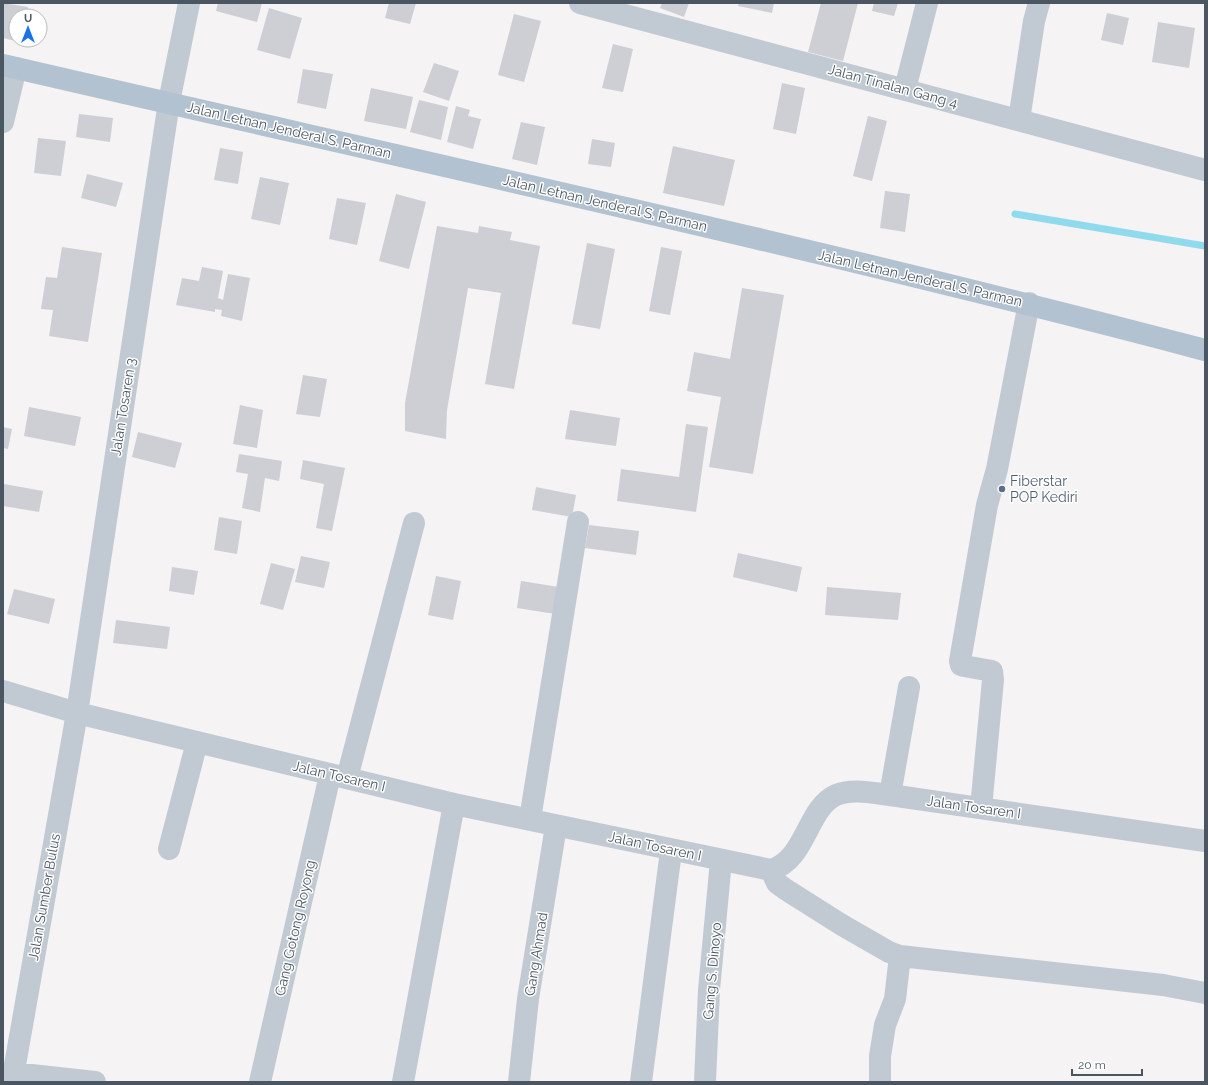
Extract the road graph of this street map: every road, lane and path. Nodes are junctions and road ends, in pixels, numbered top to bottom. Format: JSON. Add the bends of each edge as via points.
{"nodes":[{"id":1,"x":189,"y":3,"type":"edge"},
{"id":2,"x":580,"y":3,"type":"edge"},
{"id":3,"x":927,"y":3,"type":"edge"},
{"id":4,"x":1039,"y":3,"type":"edge"},
{"id":5,"x":9,"y":66,"type":"edge"},
{"id":6,"x":905,"y":89,"type":"junction"},
{"id":7,"x":169,"y":102,"type":"junction"},
{"id":8,"x":1019,"y":120,"type":"junction"},
{"id":9,"x":3,"y":122,"type":"edge"},
{"id":10,"x":1205,"y":170,"type":"edge"},
{"id":11,"x":1029,"y":304,"type":"junction"},
{"id":12,"x":1205,"y":350,"type":"edge"},
{"id":13,"x":578,"y":522,"type":"dead end"},
{"id":14,"x":414,"y":523,"type":"dead end"},
{"id":15,"x":909,"y":687,"type":"dead end"},
{"id":16,"x":3,"y":691,"type":"edge"},
{"id":17,"x":76,"y":713,"type":"junction"},
{"id":18,"x":197,"y":742,"type":"junction"},
{"id":19,"x":338,"y":776,"type":"junction"},
{"id":20,"x":890,"y":795,"type":"junction"},
{"id":21,"x":454,"y":804,"type":"junction"},
{"id":22,"x":981,"y":808,"type":"junction"},
{"id":23,"x":530,"y":819,"type":"junction"},
{"id":24,"x":556,"y":826,"type":"junction"},
{"id":25,"x":1205,"y":841,"type":"edge"},
{"id":26,"x":169,"y":849,"type":"dead end"},
{"id":27,"x":671,"y":851,"type":"junction"},
{"id":28,"x":721,"y":860,"type":"junction"},
{"id":29,"x":771,"y":870,"type":"junction"},
{"id":30,"x":900,"y":956,"type":"junction"},
{"id":31,"x":1205,"y":993,"type":"edge"},
{"id":32,"x":11,"y":1067,"type":"edge"},
{"id":33,"x":95,"y":1082,"type":"edge"},
{"id":34,"x":260,"y":1082,"type":"edge"},
{"id":35,"x":403,"y":1082,"type":"edge"},
{"id":36,"x":519,"y":1082,"type":"edge"},
{"id":37,"x":641,"y":1082,"type":"edge"},
{"id":38,"x":705,"y":1082,"type":"edge"},
{"id":39,"x":880,"y":1082,"type":"edge"}],
"edges":[{"from":1,"to":7,"type":"street","name":"Jalan Tosaren 3"},
{"from":2,"to":6,"type":"street","name":"Jalan Tinalan Gang 4"},
{"from":3,"to":6,"type":"street"},
{"from":4,"to":8,"type":"street"},
{"from":5,"to":7,"type":"main road","name":"Jalan Letnan Jenderal S. Parman"},
{"from":5,"to":9,"type":"street"},
{"from":6,"to":8,"type":"street","name":"Jalan Tinalan Gang 4"},
{"from":7,"to":11,"type":"main road","name":"Jalan Letnan Jenderal S. Parman"},
{"from":7,"to":17,"type":"street","name":"Jalan Tosaren 3"},
{"from":8,"to":10,"type":"street","name":"Jalan Tinalan Gang 4"},
{"from":11,"to":12,"type":"main road","name":"Jalan Letnan Jenderal S. Parman"},
{"from":11,"to":22,"type":"street","via":[[997,468],[986,505],[960,661],[964,666],[992,671]]},
{"from":13,"to":23,"type":"street"},
{"from":14,"to":19,"type":"street","name":"Gang Gotong Royong"},
{"from":15,"to":20,"type":"street"},
{"from":16,"to":17,"type":"street","name":"Jalan Tosaren I"},
{"from":17,"to":18,"type":"street","name":"Jalan Tosaren I"},
{"from":17,"to":32,"type":"street","name":"Jalan Sumber Bulus"},
{"from":18,"to":19,"type":"street","name":"Jalan Tosaren I"},
{"from":18,"to":26,"type":"street"},
{"from":19,"to":21,"type":"street","name":"Jalan Tosaren I"},
{"from":19,"to":34,"type":"street","name":"Gang Gotong Royong"},
{"from":20,"to":22,"type":"street","name":"Jalan Tosaren I"},
{"from":20,"to":29,"type":"street","name":"Jalan Tosaren I","via":[[854,791],[835,796],[823,806],[782,867]]},
{"from":21,"to":23,"type":"street","name":"Jalan Tosaren I"},
{"from":21,"to":35,"type":"street"},
{"from":22,"to":25,"type":"street","name":"Jalan Tosaren I"},
{"from":23,"to":24,"type":"street","name":"Jalan Tosaren I"},
{"from":24,"to":27,"type":"street","name":"Jalan Tosaren I"},
{"from":24,"to":36,"type":"street","name":"Gang Ahmad","via":[[528,999]]},
{"from":27,"to":28,"type":"street","name":"Jalan Tosaren I"},
{"from":27,"to":37,"type":"street"},
{"from":28,"to":29,"type":"street","name":"Jalan Tosaren I"},
{"from":28,"to":38,"type":"street","name":"Gang S. Dinoyo","via":[[709,990]]},
{"from":29,"to":30,"type":"street","via":[[777,883],[785,889],[842,925]]},
{"from":30,"to":31,"type":"street","via":[[1164,985]]},
{"from":30,"to":39,"type":"street","via":[[895,999],[885,1025],[880,1056]]},
{"from":32,"to":33,"type":"street"}]}
